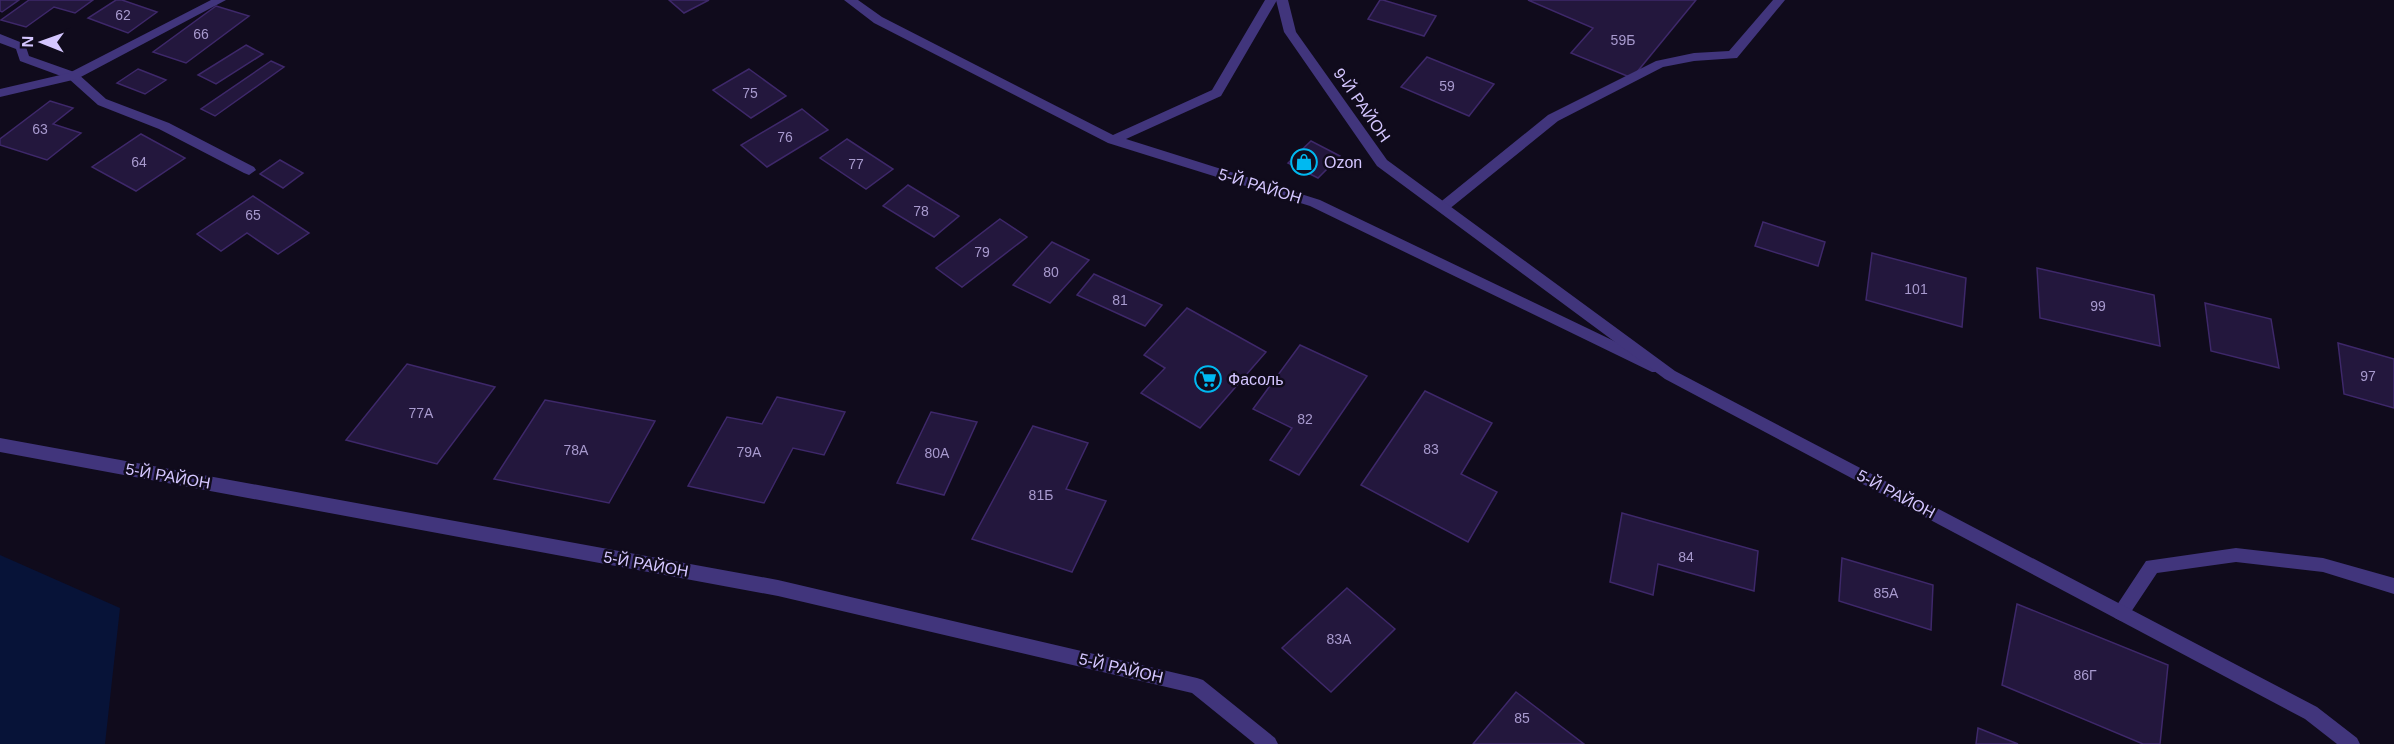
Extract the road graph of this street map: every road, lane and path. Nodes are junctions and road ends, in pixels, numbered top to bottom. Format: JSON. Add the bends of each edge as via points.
{"nodes":[{"id":1,"x":220,"y":0,"type":"edge"},
{"id":2,"x":850,"y":0,"type":"edge"},
{"id":3,"x":1271,"y":0,"type":"edge"},
{"id":4,"x":1282,"y":0,"type":"edge"},
{"id":5,"x":1779,"y":0,"type":"edge"},
{"id":6,"x":0,"y":38,"type":"edge"},
{"id":7,"x":73,"y":76,"type":"junction"},
{"id":8,"x":0,"y":93,"type":"edge"},
{"id":9,"x":1113,"y":140,"type":"junction"},
{"id":10,"x":249,"y":170,"type":"dead end"},
{"id":11,"x":1443,"y":207,"type":"junction"},
{"id":12,"x":1670,"y":375,"type":"junction"},
{"id":13,"x":0,"y":445,"type":"edge"},
{"id":14,"x":2394,"y":586,"type":"edge"},
{"id":15,"x":2121,"y":613,"type":"junction"},
{"id":16,"x":1269,"y":744,"type":"edge"},
{"id":17,"x":2351,"y":744,"type":"edge"}],
"edges":[{"from":1,"to":7,"type":"street"},
{"from":2,"to":9,"type":"street","name":"5-Й РАЙОН","via":[[878,20]]},
{"from":3,"to":9,"type":"street","via":[[1217,93]]},
{"from":4,"to":11,"type":"street","name":"9-Й РАЙОН","via":[[1290,32],[1382,163]]},
{"from":5,"to":11,"type":"street","via":[[1733,55],[1660,64],[1553,118]]},
{"from":6,"to":7,"type":"street","via":[[21,47],[24,58]]},
{"from":7,"to":8,"type":"street"},
{"from":7,"to":10,"type":"street","via":[[102,102],[164,126]]},
{"from":9,"to":12,"type":"street","name":"5-Й РАЙОН","via":[[1315,203]]},
{"from":11,"to":12,"type":"street","name":"5-Й РАЙОН"},
{"from":12,"to":15,"type":"street","name":"5-Й РАЙОН"},
{"from":13,"to":16,"type":"street","name":"5-Й РАЙОН","via":[[778,588],[1197,686]]},
{"from":14,"to":15,"type":"street","via":[[2323,565],[2236,555],[2152,566]]},
{"from":15,"to":17,"type":"street","name":"5-Й РАЙОН","via":[[2311,713]]}]}
